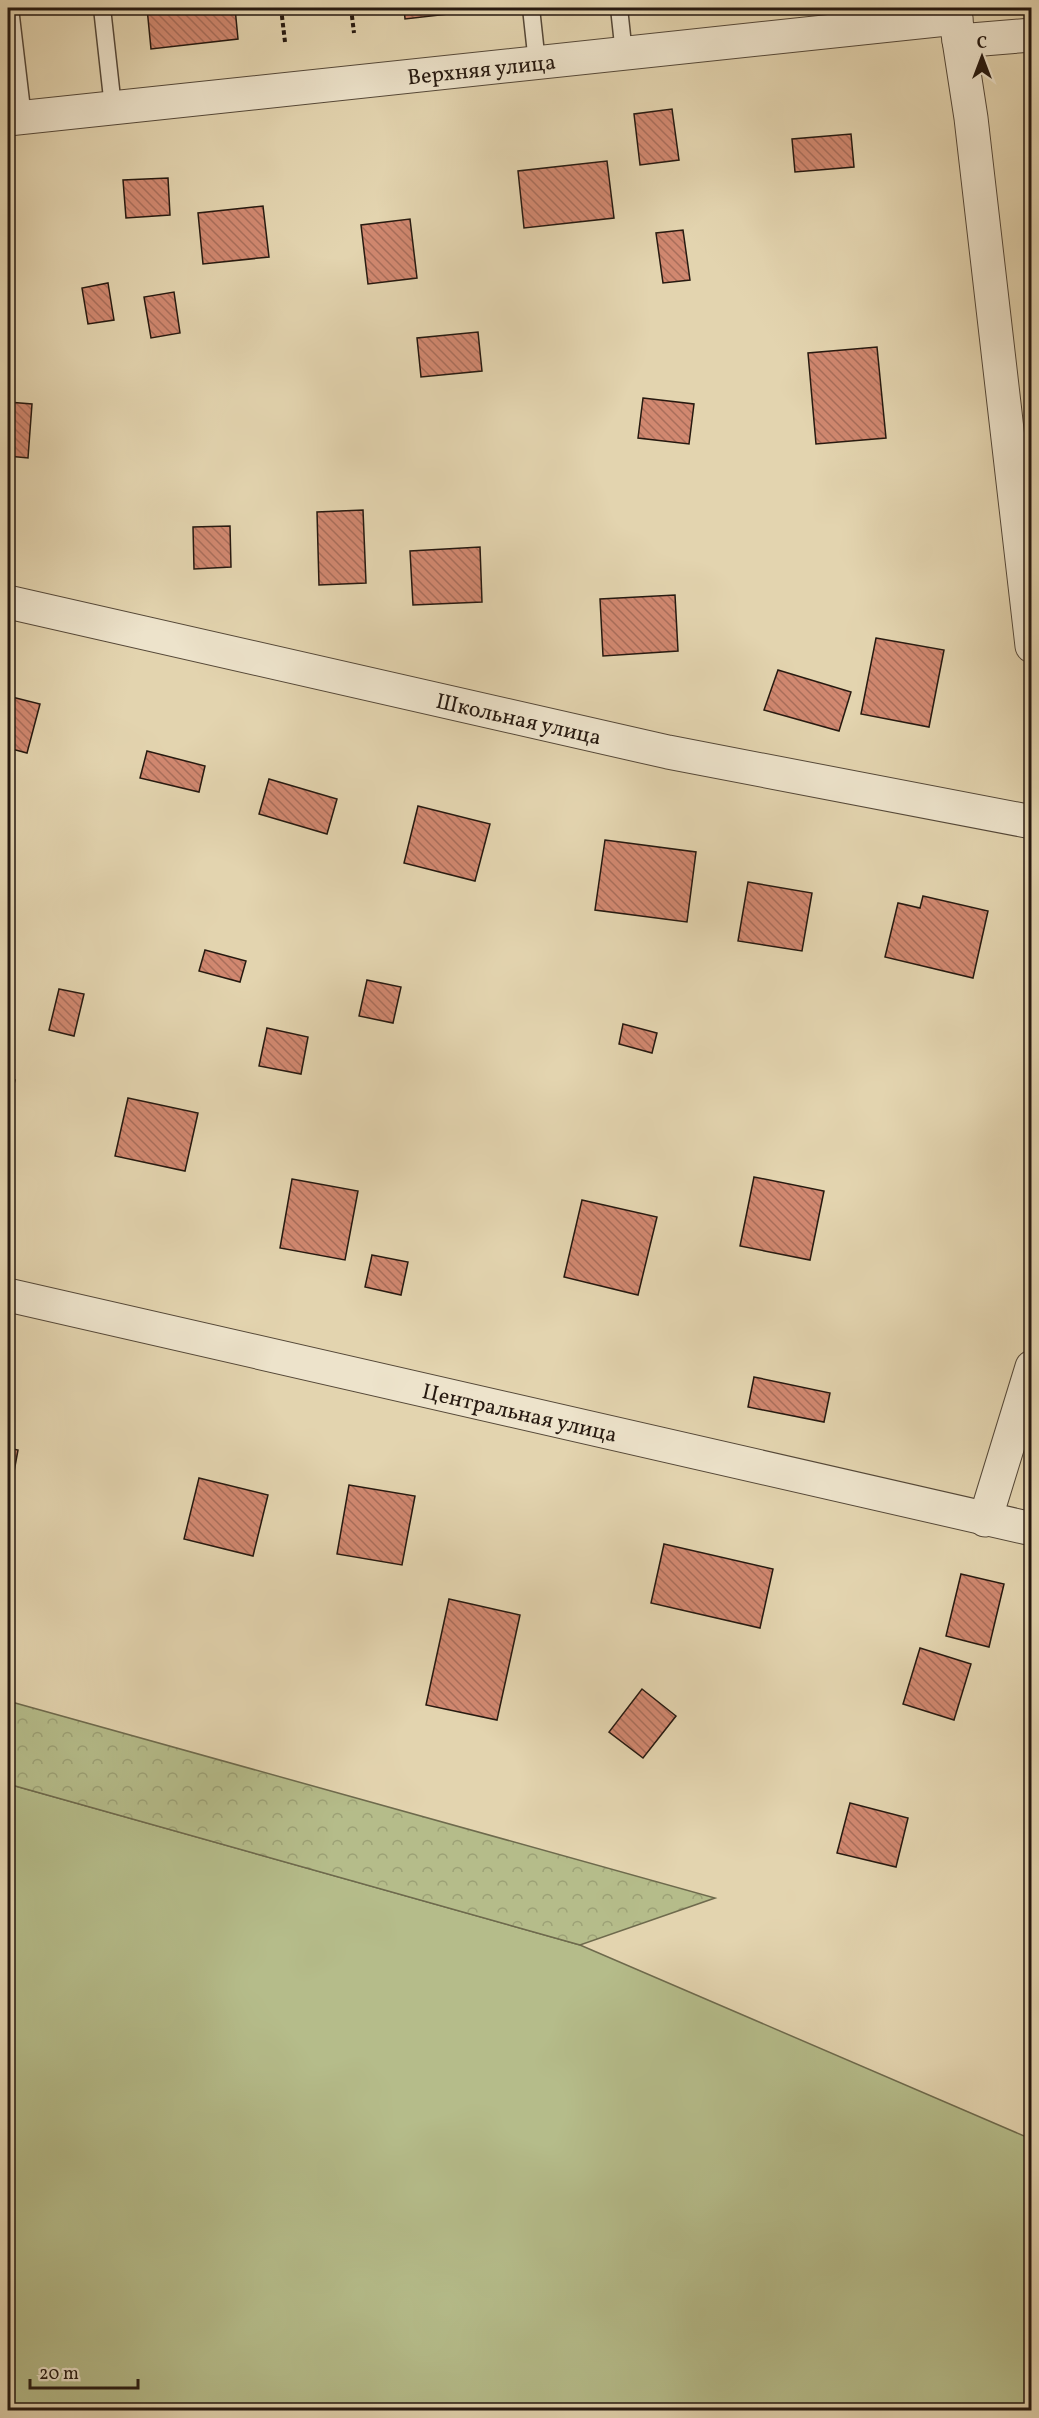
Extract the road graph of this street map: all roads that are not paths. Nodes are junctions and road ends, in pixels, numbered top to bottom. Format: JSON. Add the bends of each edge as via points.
{"nodes":[{"id":1,"x":10,"y":8,"type":"edge"},
{"id":2,"x":102,"y":8,"type":"edge"},
{"id":3,"x":531,"y":8,"type":"edge"},
{"id":4,"x":619,"y":8,"type":"edge"},
{"id":5,"x":838,"y":20,"type":"edge"},
{"id":6,"x":956,"y":22,"type":"edge"},
{"id":7,"x":1032,"y":35,"type":"edge"},
{"id":8,"x":624,"y":54,"type":"junction"},
{"id":9,"x":537,"y":63,"type":"junction"},
{"id":10,"x":113,"y":107,"type":"junction"},
{"id":11,"x":15,"y":118,"type":"edge"},
{"id":12,"x":8,"y":602,"type":"edge"},
{"id":13,"x":1032,"y":646,"type":"edge"},
{"id":14,"x":1032,"y":822,"type":"edge"},
{"id":15,"x":8,"y":1295,"type":"edge"},
{"id":16,"x":1032,"y":1367,"type":"edge"},
{"id":17,"x":985,"y":1520,"type":"junction"},
{"id":18,"x":1032,"y":1529,"type":"edge"}],
"edges":[{"from":1,"to":11,"type":"lane"},
{"from":2,"to":10,"type":"lane"},
{"from":3,"to":9,"type":"lane"},
{"from":4,"to":8,"type":"lane"},
{"from":5,"to":6,"type":"street","name":"Верхняя улица"},
{"from":5,"to":8,"type":"street","name":"Верхняя улица"},
{"from":6,"to":7,"type":"street","name":"Верхняя улица"},
{"from":6,"to":13,"type":"street","via":[[971,118]]},
{"from":8,"to":9,"type":"street","name":"Верхняя улица"},
{"from":9,"to":10,"type":"street","name":"Верхняя улица"},
{"from":10,"to":11,"type":"street","name":"Верхняя улица"},
{"from":12,"to":14,"type":"street","name":"Школьная улица","via":[[668,752]]},
{"from":15,"to":17,"type":"street","name":"Центральная улица"},
{"from":16,"to":17,"type":"street"},
{"from":17,"to":18,"type":"street","name":"Центральная улица"}]}
